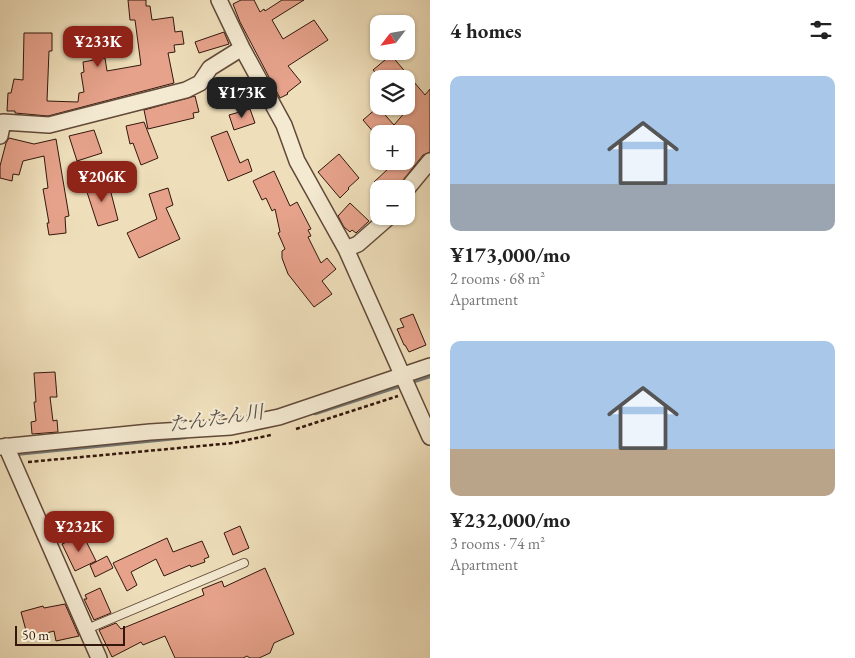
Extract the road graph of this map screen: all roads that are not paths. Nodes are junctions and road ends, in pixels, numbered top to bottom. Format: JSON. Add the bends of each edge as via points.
{"nodes":[{"id":1,"x":219,"y":0,"type":"edge"},
{"id":2,"x":242,"y":48,"type":"junction"},
{"id":3,"x":0,"y":136,"type":"edge"},
{"id":4,"x":430,"y":161,"type":"edge"},
{"id":5,"x":414,"y":180,"type":"edge"},
{"id":6,"x":380,"y":225,"type":"edge"},
{"id":7,"x":346,"y":249,"type":"junction"},
{"id":8,"x":430,"y":366,"type":"edge"},
{"id":9,"x":404,"y":382,"type":"junction"},
{"id":10,"x":430,"y":437,"type":"edge"},
{"id":11,"x":6,"y":451,"type":"edge"},
{"id":12,"x":244,"y":563,"type":"dead end"},
{"id":13,"x":88,"y":629,"type":"junction"},
{"id":14,"x":100,"y":658,"type":"edge"}],
"edges":[{"from":1,"to":2,"type":"street"},
{"from":2,"to":3,"type":"street","via":[[210,68],[200,83],[186,90],[49,125],[3,122]]},
{"from":2,"to":7,"type":"street","via":[[284,126],[297,161]]},
{"from":4,"to":5,"type":"street"},
{"from":6,"to":7,"type":"street","via":[[358,244]]},
{"from":7,"to":9,"type":"street"},
{"from":8,"to":9,"type":"street"},
{"from":9,"to":10,"type":"street"},
{"from":9,"to":11,"type":"street","via":[[231,427],[150,432]]},
{"from":11,"to":13,"type":"street"},
{"from":12,"to":13,"type":"lane"},
{"from":13,"to":14,"type":"street"}]}
